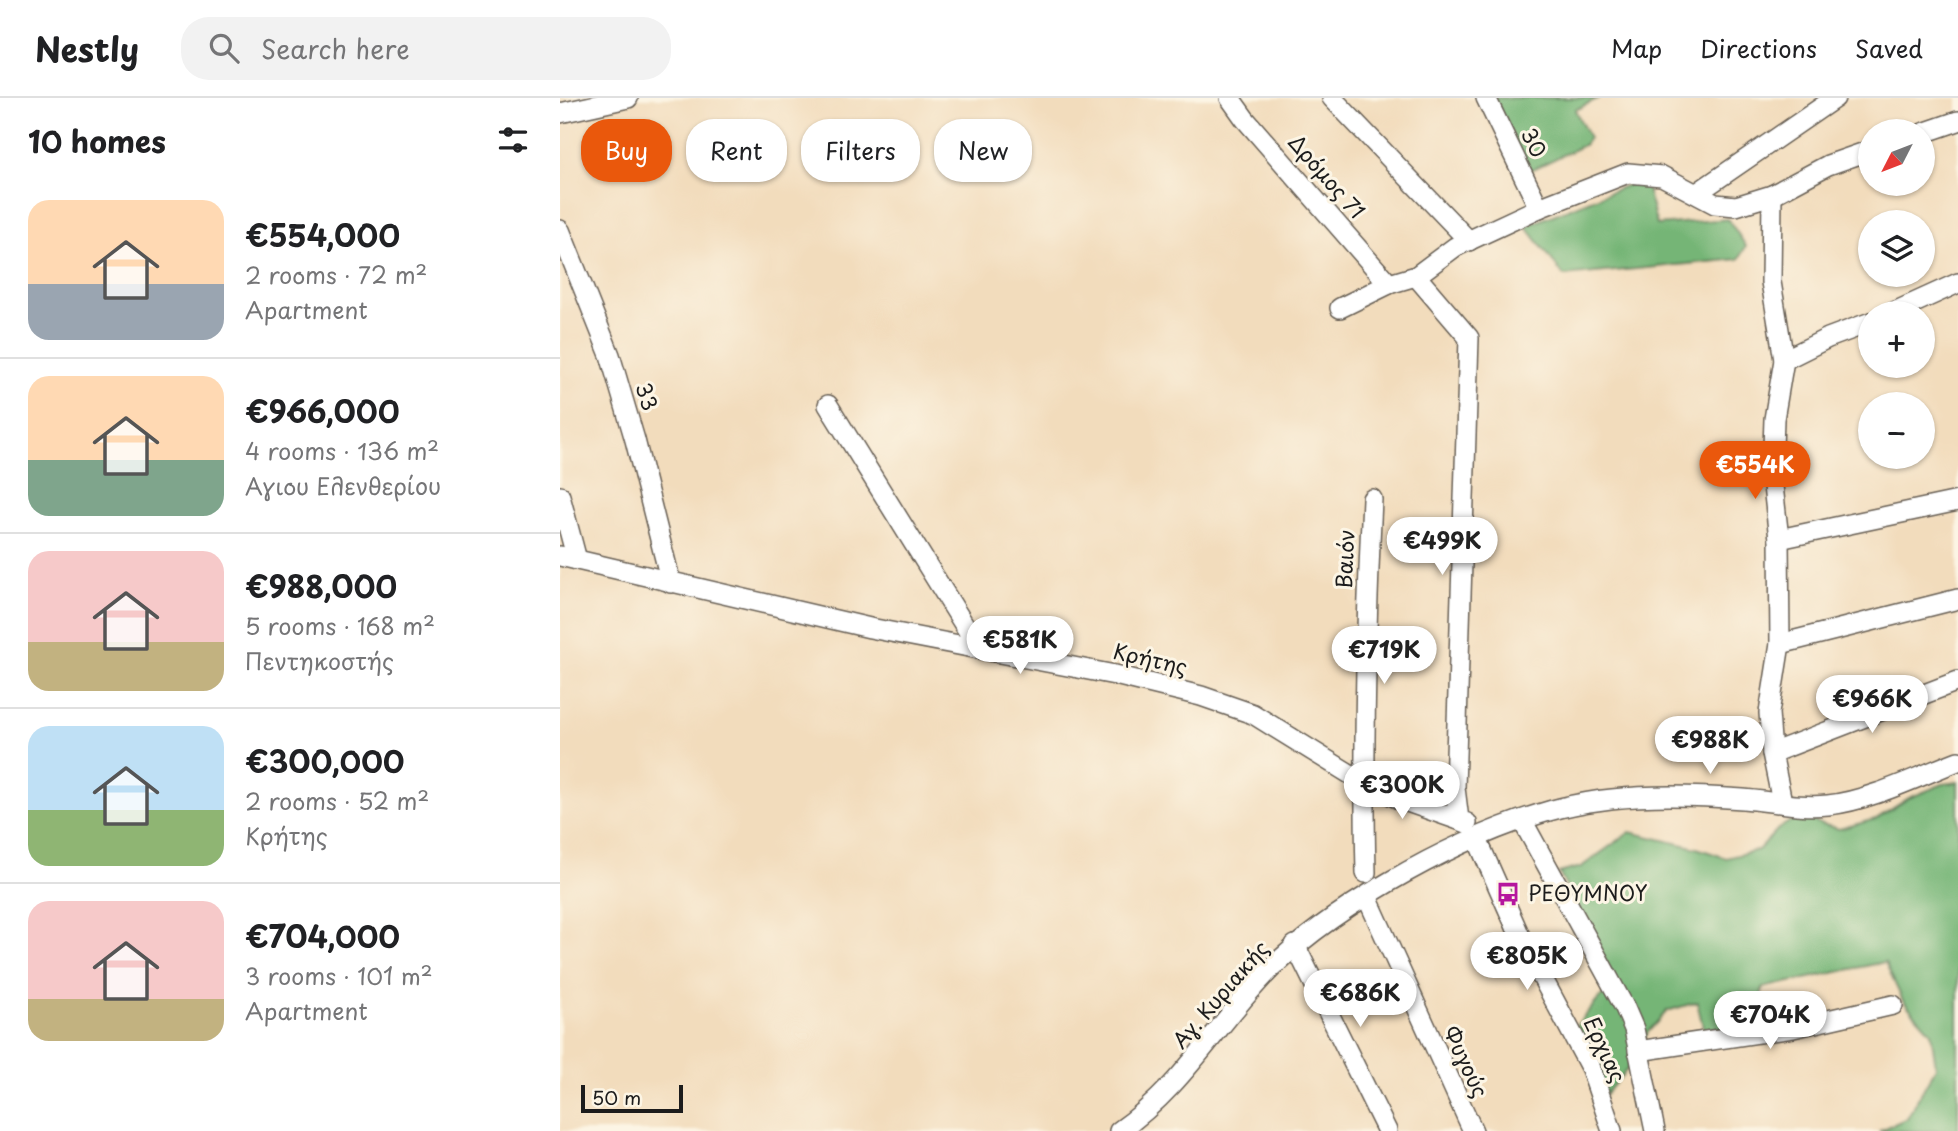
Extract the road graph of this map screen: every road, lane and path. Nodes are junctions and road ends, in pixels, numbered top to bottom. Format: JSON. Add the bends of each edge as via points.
{"nodes":[{"id":1,"x":628,"y":98,"type":"edge"},
{"id":2,"x":1230,"y":98,"type":"edge"},
{"id":3,"x":1332,"y":98,"type":"edge"},
{"id":4,"x":1486,"y":98,"type":"edge"},
{"id":5,"x":1835,"y":98,"type":"edge"},
{"id":6,"x":560,"y":113,"type":"edge"},
{"id":7,"x":1958,"y":121,"type":"edge"},
{"id":8,"x":1936,"y":129,"type":"edge"},
{"id":9,"x":1858,"y":155,"type":"edge"},
{"id":10,"x":1697,"y":192,"type":"junction"},
{"id":11,"x":1772,"y":195,"type":"junction"},
{"id":12,"x":1539,"y":208,"type":"junction"},
{"id":13,"x":560,"y":230,"type":"edge"},
{"id":14,"x":1469,"y":241,"type":"junction"},
{"id":15,"x":1416,"y":276,"type":"junction"},
{"id":16,"x":1958,"y":283,"type":"edge"},
{"id":17,"x":1389,"y":284,"type":"junction"},
{"id":18,"x":1918,"y":301,"type":"edge"},
{"id":19,"x":1340,"y":308,"type":"dead end"},
{"id":20,"x":1858,"y":327,"type":"edge"},
{"id":21,"x":1784,"y":360,"type":"junction"},
{"id":22,"x":828,"y":405,"type":"dead end"},
{"id":23,"x":560,"y":496,"type":"edge"},
{"id":24,"x":1372,"y":499,"type":"dead end"},
{"id":25,"x":1958,"y":501,"type":"edge"},
{"id":26,"x":1779,"y":539,"type":"junction"},
{"id":27,"x":569,"y":558,"type":"edge"},
{"id":28,"x":671,"y":583,"type":"junction"},
{"id":29,"x":1958,"y":599,"type":"edge"},
{"id":30,"x":1780,"y":644,"type":"junction"},
{"id":31,"x":978,"y":648,"type":"junction"},
{"id":32,"x":1958,"y":681,"type":"edge"},
{"id":33,"x":1772,"y":753,"type":"junction"},
{"id":34,"x":1958,"y":761,"type":"edge"},
{"id":35,"x":1363,"y":781,"type":"junction"},
{"id":36,"x":1782,"y":802,"type":"junction"},
{"id":37,"x":1459,"y":820,"type":"junction"},
{"id":38,"x":1522,"y":820,"type":"junction"},
{"id":39,"x":1485,"y":835,"type":"junction"},
{"id":40,"x":1366,"y":873,"type":"dead end"},
{"id":41,"x":1367,"y":897,"type":"junction"},
{"id":42,"x":1295,"y":945,"type":"junction"},
{"id":43,"x":1893,"y":1005,"type":"dead end"},
{"id":44,"x":1638,"y":1051,"type":"junction"},
{"id":45,"x":1119,"y":1131,"type":"edge"},
{"id":46,"x":1387,"y":1131,"type":"edge"},
{"id":47,"x":1473,"y":1131,"type":"edge"},
{"id":48,"x":1612,"y":1131,"type":"edge"},
{"id":49,"x":1656,"y":1131,"type":"edge"}],
"edges":[{"from":1,"to":6,"type":"street"},
{"from":2,"to":17,"type":"street","name":"Δρόμος 71"},
{"from":3,"to":14,"type":"street"},
{"from":4,"to":12,"type":"street","name":"30"},
{"from":5,"to":10,"type":"street"},
{"from":7,"to":8,"type":"street"},
{"from":9,"to":11,"type":"street"},
{"from":10,"to":11,"type":"street","via":[[1726,206]]},
{"from":10,"to":12,"type":"street","via":[[1662,176],[1628,173]]},
{"from":11,"to":21,"type":"street","via":[[1771,282]]},
{"from":12,"to":14,"type":"street"},
{"from":13,"to":28,"type":"street","name":"33","via":[[610,355]]},
{"from":14,"to":15,"type":"street","via":[[1439,256]]},
{"from":15,"to":17,"type":"street"},
{"from":15,"to":37,"type":"street","via":[[1469,338],[1455,788]]},
{"from":16,"to":18,"type":"street"},
{"from":17,"to":19,"type":"street"},
{"from":20,"to":21,"type":"street"},
{"from":21,"to":26,"type":"street","via":[[1774,419],[1772,477]]},
{"from":22,"to":31,"type":"street"},
{"from":23,"to":27,"type":"street"},
{"from":24,"to":35,"type":"street","name":"Βαιόν"},
{"from":25,"to":26,"type":"street"},
{"from":26,"to":30,"type":"street"},
{"from":27,"to":28,"type":"street","name":"Κρήτης"},
{"from":28,"to":31,"type":"street","name":"Κρήτης"},
{"from":29,"to":30,"type":"street"},
{"from":30,"to":33,"type":"street","via":[[1769,713]]},
{"from":31,"to":35,"type":"street","name":"Κρήτης","via":[[1115,675],[1253,713]]},
{"from":32,"to":33,"type":"street"},
{"from":33,"to":36,"type":"street"},
{"from":34,"to":36,"type":"street","name":"Αγ. Κυριακής","via":[[1829,805]]},
{"from":35,"to":37,"type":"street","name":"Κρήτης"},
{"from":35,"to":40,"type":"street","name":"Βαιόν"},
{"from":36,"to":38,"type":"street","name":"Αγ. Κυριακής","via":[[1629,797],[1569,806]]},
{"from":37,"to":39,"type":"street","name":"Κρήτης"},
{"from":38,"to":39,"type":"street","name":"Αγ. Κυριακής"},
{"from":38,"to":44,"type":"street","via":[[1625,1008]]},
{"from":39,"to":41,"type":"street","name":"Αγ. Κυριακής"},
{"from":39,"to":48,"type":"street","name":"Ερχιας","via":[[1520,936],[1591,1069]]},
{"from":41,"to":42,"type":"street","name":"Αγ. Κυριακής","via":[[1329,918]]},
{"from":41,"to":47,"type":"street","name":"Φυγούς"},
{"from":42,"to":45,"type":"street","name":"Αγ. Κυριακής","via":[[1245,996],[1170,1088]]},
{"from":42,"to":46,"type":"street"},
{"from":43,"to":44,"type":"street","via":[[1793,1028]]},
{"from":44,"to":49,"type":"street"}]}
